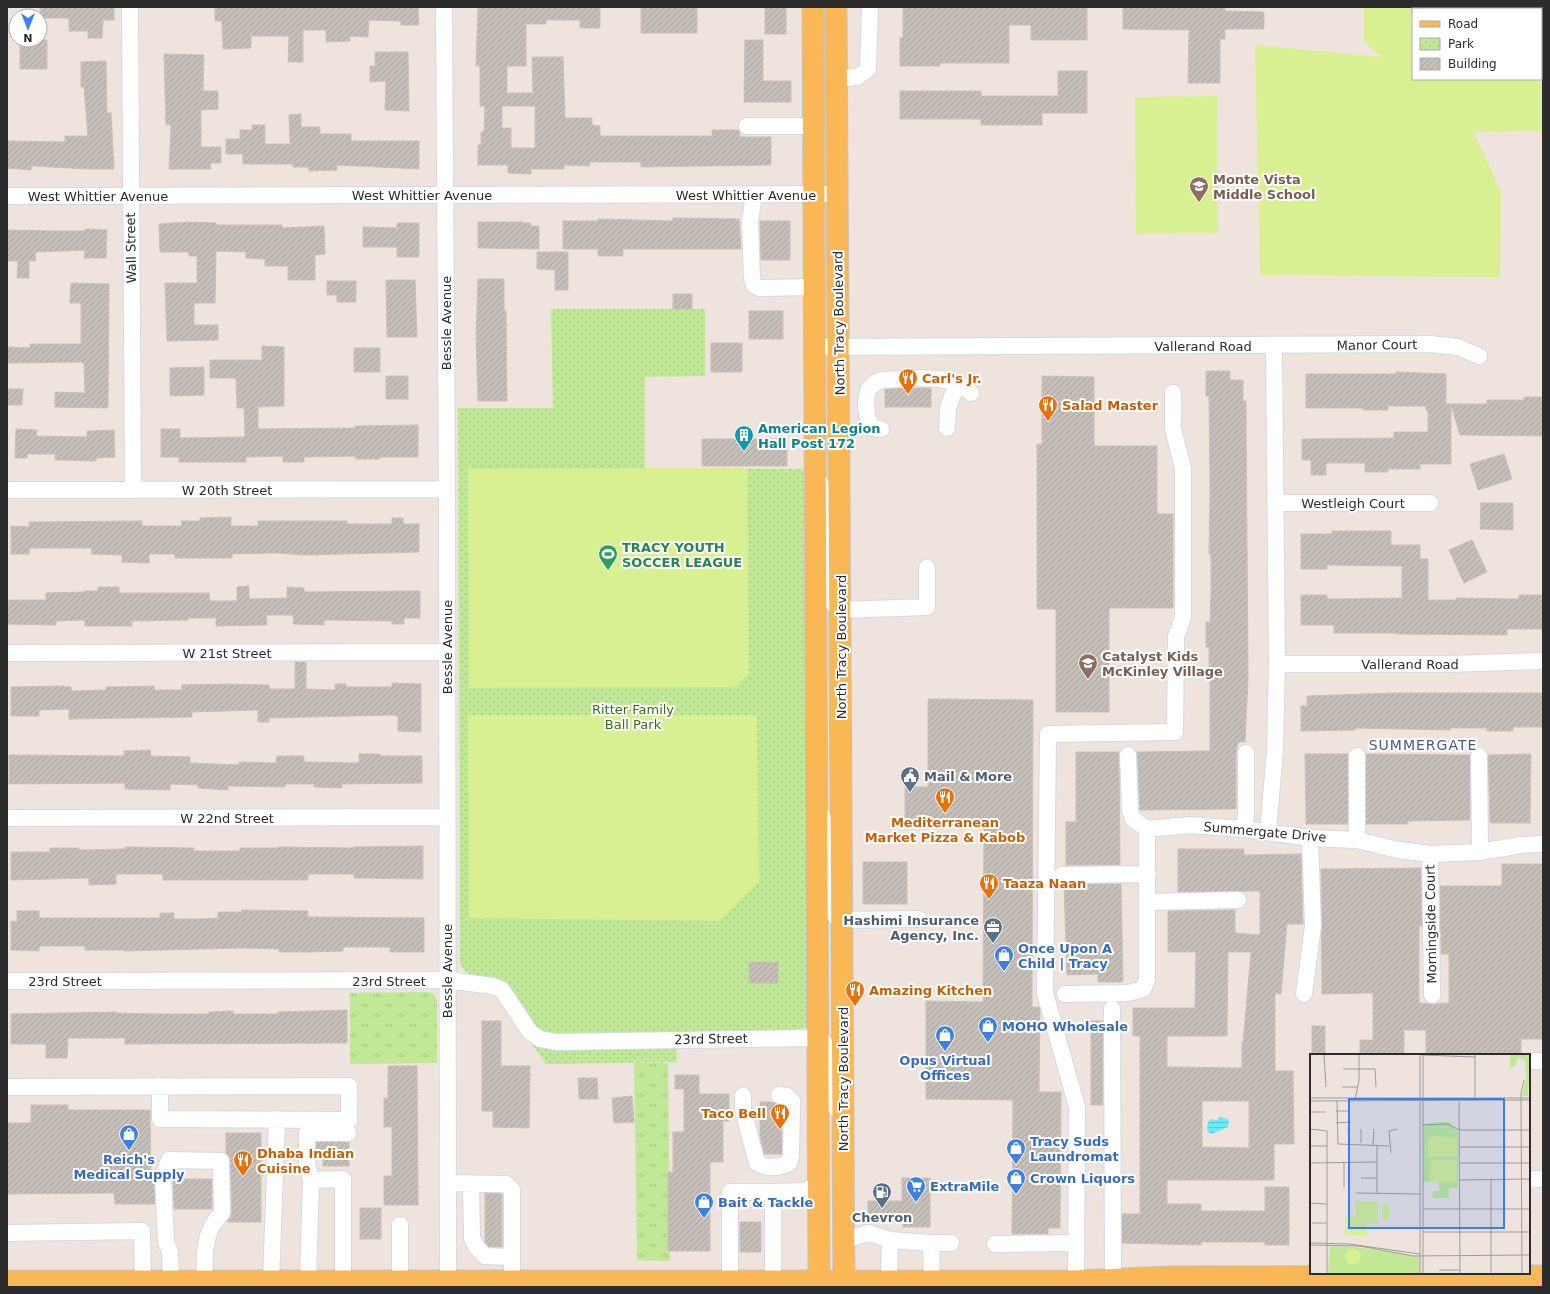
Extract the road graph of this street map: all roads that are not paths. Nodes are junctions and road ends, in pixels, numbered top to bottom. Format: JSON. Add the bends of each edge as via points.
{"nodes":[{"id":1,"x":130,"y":7,"type":"edge"},
{"id":2,"x":444,"y":7,"type":"edge"},
{"id":3,"x":813,"y":7,"type":"edge"},
{"id":4,"x":836,"y":7,"type":"edge"},
{"id":5,"x":870,"y":7,"type":"edge"},
{"id":6,"x":836,"y":80,"type":"junction"},
{"id":7,"x":747,"y":126,"type":"dead end"},
{"id":8,"x":814,"y":126,"type":"junction"},
{"id":9,"x":837,"y":194,"type":"junction"},
{"id":10,"x":445,"y":195,"type":"junction"},
{"id":11,"x":754,"y":195,"type":"junction"},
{"id":12,"x":814,"y":195,"type":"junction"},
{"id":13,"x":7,"y":196,"type":"edge"},
{"id":14,"x":130,"y":196,"type":"junction"},
{"id":15,"x":814,"y":286,"type":"junction"},
{"id":16,"x":1274,"y":346,"type":"junction"},
{"id":17,"x":814,"y":347,"type":"junction"},
{"id":18,"x":839,"y":348,"type":"junction"},
{"id":19,"x":1479,"y":356,"type":"dead end"},
{"id":20,"x":971,"y":393,"type":"dead end"},
{"id":21,"x":1173,"y":393,"type":"dead end"},
{"id":22,"x":953,"y":394,"type":"dead end"},
{"id":23,"x":947,"y":428,"type":"dead end"},
{"id":24,"x":881,"y":429,"type":"dead end"},
{"id":25,"x":815,"y":469,"type":"junction"},
{"id":26,"x":447,"y":489,"type":"junction"},
{"id":27,"x":7,"y":490,"type":"edge"},
{"id":28,"x":133,"y":490,"type":"junction"},
{"id":29,"x":1275,"y":502,"type":"junction"},
{"id":30,"x":1430,"y":503,"type":"dead end"},
{"id":31,"x":927,"y":568,"type":"dead end"},
{"id":32,"x":840,"y":610,"type":"junction"},
{"id":33,"x":446,"y":652,"type":"junction"},
{"id":34,"x":7,"y":653,"type":"edge"},
{"id":35,"x":1543,"y":661,"type":"edge"},
{"id":36,"x":1277,"y":664,"type":"junction"},
{"id":37,"x":1246,"y":753,"type":"dead end"},
{"id":38,"x":1128,"y":755,"type":"dead end"},
{"id":39,"x":1357,"y":756,"type":"dead end"},
{"id":40,"x":1479,"y":756,"type":"dead end"},
{"id":41,"x":817,"y":794,"type":"junction"},
{"id":42,"x":447,"y":817,"type":"junction"},
{"id":43,"x":7,"y":818,"type":"edge"},
{"id":44,"x":1147,"y":829,"type":"junction"},
{"id":45,"x":1244,"y":829,"type":"junction"},
{"id":46,"x":1268,"y":832,"type":"junction"},
{"id":47,"x":1310,"y":838,"type":"junction"},
{"id":48,"x":1357,"y":840,"type":"junction"},
{"id":49,"x":1543,"y":844,"type":"edge"},
{"id":50,"x":1480,"y":852,"type":"junction"},
{"id":51,"x":1430,"y":854,"type":"junction"},
{"id":52,"x":1148,"y":874,"type":"junction"},
{"id":53,"x":1062,"y":875,"type":"dead end"},
{"id":54,"x":1238,"y":900,"type":"dead end"},
{"id":55,"x":1147,"y":902,"type":"junction"},
{"id":56,"x":919,"y":919,"type":"dead end"},
{"id":57,"x":842,"y":920,"type":"junction"},
{"id":58,"x":447,"y":980,"type":"junction"},
{"id":59,"x":7,"y":981,"type":"edge"},
{"id":60,"x":1065,"y":994,"type":"dead end"},
{"id":61,"x":1304,"y":994,"type":"dead end"},
{"id":62,"x":1432,"y":995,"type":"dead end"},
{"id":63,"x":1112,"y":1009,"type":"dead end"},
{"id":64,"x":817,"y":1038,"type":"junction"},
{"id":65,"x":160,"y":1086,"type":"junction"},
{"id":66,"x":7,"y":1087,"type":"edge"},
{"id":67,"x":779,"y":1095,"type":"dead end"},
{"id":68,"x":743,"y":1096,"type":"dead end"},
{"id":69,"x":843,"y":1117,"type":"junction"},
{"id":70,"x":277,"y":1120,"type":"junction"},
{"id":71,"x":348,"y":1133,"type":"dead end"},
{"id":72,"x":311,"y":1180,"type":"junction"},
{"id":73,"x":818,"y":1182,"type":"junction"},
{"id":74,"x":449,"y":1183,"type":"junction"},
{"id":75,"x":471,"y":1183,"type":"junction"},
{"id":76,"x":773,"y":1192,"type":"junction"},
{"id":77,"x":400,"y":1225,"type":"dead end"},
{"id":78,"x":7,"y":1233,"type":"edge"},
{"id":79,"x":844,"y":1240,"type":"junction"},
{"id":80,"x":890,"y":1240,"type":"junction"},
{"id":81,"x":931,"y":1243,"type":"junction"},
{"id":82,"x":951,"y":1243,"type":"dead end"},
{"id":83,"x":1076,"y":1243,"type":"junction"},
{"id":84,"x":995,"y":1244,"type":"dead end"},
{"id":85,"x":512,"y":1256,"type":"junction"},
{"id":86,"x":1543,"y":1276,"type":"edge"},
{"id":87,"x":512,"y":1280,"type":"junction"},
{"id":88,"x":1112,"y":1280,"type":"junction"},
{"id":89,"x":7,"y":1281,"type":"edge"},
{"id":90,"x":143,"y":1281,"type":"junction"},
{"id":91,"x":171,"y":1281,"type":"junction"},
{"id":92,"x":205,"y":1281,"type":"junction"},
{"id":93,"x":343,"y":1281,"type":"junction"},
{"id":94,"x":400,"y":1281,"type":"junction"},
{"id":95,"x":730,"y":1281,"type":"junction"},
{"id":96,"x":773,"y":1281,"type":"junction"},
{"id":97,"x":290,"y":1282,"type":"edge"},
{"id":98,"x":889,"y":1282,"type":"junction"},
{"id":99,"x":932,"y":1282,"type":"junction"},
{"id":100,"x":1304,"y":1282,"type":"edge"},
{"id":101,"x":1502,"y":1282,"type":"edge"},
{"id":102,"x":448,"y":1284,"type":"edge"},
{"id":103,"x":577,"y":1284,"type":"edge"},
{"id":104,"x":819,"y":1284,"type":"edge"},
{"id":105,"x":844,"y":1284,"type":"edge"},
{"id":106,"x":1074,"y":1284,"type":"edge"}],
"edges":[{"from":1,"to":14,"type":"street","name":"Wall Street"},
{"from":2,"to":10,"type":"street","name":"Bessle Avenue"},
{"from":3,"to":8,"type":"main road","name":"North Tracy Boulevard"},
{"from":4,"to":6,"type":"main road","name":"North Tracy Boulevard"},
{"from":5,"to":6,"type":"street","via":[[868,69],[859,76]]},
{"from":6,"to":9,"type":"main road","name":"North Tracy Boulevard"},
{"from":7,"to":8,"type":"street"},
{"from":8,"to":12,"type":"main road","name":"North Tracy Boulevard"},
{"from":9,"to":12,"type":"street","name":"West Whittier Avenue"},
{"from":9,"to":18,"type":"main road","name":"North Tracy Boulevard"},
{"from":10,"to":11,"type":"street","name":"West Whittier Avenue"},
{"from":10,"to":14,"type":"street","name":"West Whittier Avenue"},
{"from":10,"to":26,"type":"street","name":"Bessle Avenue"},
{"from":11,"to":12,"type":"street","name":"West Whittier Avenue"},
{"from":11,"to":15,"type":"street","via":[[750,221],[754,285],[759,288]]},
{"from":12,"to":15,"type":"main road","name":"North Tracy Boulevard"},
{"from":13,"to":14,"type":"street","name":"West Whittier Avenue"},
{"from":14,"to":28,"type":"street","name":"Wall Street"},
{"from":15,"to":17,"type":"main road","name":"North Tracy Boulevard"},
{"from":16,"to":18,"type":"street","name":"Vallerand Road"},
{"from":16,"to":19,"type":"street","name":"Manor Court","via":[[1430,344],[1458,347]]},
{"from":16,"to":29,"type":"street"},
{"from":17,"to":18,"type":"street","name":"Vallerand Road"},
{"from":17,"to":25,"type":"main road","name":"North Tracy Boulevard"},
{"from":18,"to":32,"type":"main road","name":"North Tracy Boulevard"},
{"from":20,"to":24,"type":"street","via":[[958,382],[947,380],[882,380],[874,383],[869,388],[867,396],[868,421],[872,428]]},
{"from":21,"to":83,"type":"street","via":[[1173,429],[1183,468],[1183,617],[1176,637],[1175,732],[1048,734],[1045,993],[1077,1107]]},
{"from":22,"to":23,"type":"street","via":[[948,408]]},
{"from":25,"to":32,"type":"street","via":[[826,503],[828,593],[834,606]]},
{"from":25,"to":41,"type":"main road","name":"North Tracy Boulevard"},
{"from":26,"to":28,"type":"street","name":"W 20th Street"},
{"from":26,"to":33,"type":"street","name":"Bessle Avenue"},
{"from":27,"to":28,"type":"street","name":"W 20th Street"},
{"from":29,"to":30,"type":"street","name":"Westleigh Court"},
{"from":29,"to":36,"type":"street"},
{"from":31,"to":32,"type":"street","via":[[927,607]]},
{"from":32,"to":57,"type":"main road","name":"North Tracy Boulevard"},
{"from":33,"to":34,"type":"street","name":"W 21st Street"},
{"from":33,"to":42,"type":"street","name":"Bessle Avenue"},
{"from":35,"to":36,"type":"street","name":"Vallerand Road"},
{"from":36,"to":46,"type":"street","via":[[1275,750]]},
{"from":37,"to":45,"type":"street"},
{"from":38,"to":44,"type":"street","via":[[1130,810],[1133,819]]},
{"from":39,"to":48,"type":"street"},
{"from":40,"to":50,"type":"street"},
{"from":41,"to":57,"type":"street","via":[[826,830],[830,906],[837,918]]},
{"from":41,"to":64,"type":"main road","name":"North Tracy Boulevard"},
{"from":42,"to":43,"type":"street","name":"W 22nd Street"},
{"from":42,"to":58,"type":"street","name":"Bessle Avenue"},
{"from":44,"to":45,"type":"street","name":"Summergate Drive","via":[[1190,825]]},
{"from":44,"to":52,"type":"street"},
{"from":45,"to":46,"type":"street","name":"Summergate Drive"},
{"from":46,"to":47,"type":"street","name":"Summergate Drive"},
{"from":47,"to":48,"type":"street","name":"Summergate Drive"},
{"from":47,"to":61,"type":"street","via":[[1313,926]]},
{"from":48,"to":51,"type":"street","name":"Summergate Drive","via":[[1398,850]]},
{"from":49,"to":50,"type":"street","name":"Summergate Drive"},
{"from":50,"to":51,"type":"street","name":"Summergate Drive"},
{"from":51,"to":62,"type":"street","name":"Morningside Court"},
{"from":52,"to":53,"type":"street"},
{"from":52,"to":55,"type":"street"},
{"from":54,"to":55,"type":"street"},
{"from":55,"to":60,"type":"street","via":[[1147,980],[1143,989],[1128,993]]},
{"from":56,"to":57,"type":"street"},
{"from":57,"to":69,"type":"main road","name":"North Tracy Boulevard"},
{"from":58,"to":59,"type":"street","name":"23rd Street"},
{"from":58,"to":64,"type":"street","name":"23rd Street","via":[[493,986],[502,990],[530,1032],[540,1039],[556,1042]]},
{"from":58,"to":74,"type":"street","name":"Bessle Avenue"},
{"from":63,"to":88,"type":"street"},
{"from":64,"to":69,"type":"street","via":[[823,1041],[830,1053],[831,1098]]},
{"from":64,"to":73,"type":"main road","name":"North Tracy Boulevard"},
{"from":65,"to":66,"type":"street"},
{"from":65,"to":70,"type":"street","via":[[160,1119]]},
{"from":65,"to":70,"type":"street","via":[[348,1086],[348,1120]]},
{"from":67,"to":68,"type":"street","via":[[787,1096],[792,1101],[791,1156],[789,1163],[781,1167],[764,1167],[757,1164],[743,1110]]},
{"from":69,"to":79,"type":"main road","name":"North Tracy Boulevard"},
{"from":70,"to":97,"type":"street"},
{"from":71,"to":72,"type":"street","via":[[307,1133],[307,1164]]},
{"from":72,"to":93,"type":"street","via":[[342,1179]]},
{"from":72,"to":97,"type":"street"},
{"from":73,"to":76,"type":"street","via":[[806,1191]]},
{"from":73,"to":104,"type":"main road","name":"North Tracy Boulevard"},
{"from":74,"to":75,"type":"street"},
{"from":74,"to":102,"type":"street","name":"Bessle Avenue"},
{"from":75,"to":85,"type":"street","via":[[474,1243],[485,1256]]},
{"from":75,"to":85,"type":"street","via":[[506,1184],[512,1190]]},
{"from":76,"to":95,"type":"street","via":[[730,1192]]},
{"from":76,"to":96,"type":"street"},
{"from":77,"to":94,"type":"street"},
{"from":78,"to":90,"type":"street","via":[[142,1231]]},
{"from":79,"to":80,"type":"street","via":[[869,1233]]},
{"from":79,"to":105,"type":"main road","name":"North Tracy Boulevard"},
{"from":80,"to":81,"type":"street"},
{"from":80,"to":98,"type":"street"},
{"from":81,"to":82,"type":"street"},
{"from":81,"to":99,"type":"street"},
{"from":83,"to":84,"type":"street"},
{"from":83,"to":106,"type":"street"},
{"from":85,"to":87,"type":"street"},
{"from":86,"to":101,"type":"main road"},
{"from":87,"to":102,"type":"main road"},
{"from":87,"to":103,"type":"main road"},
{"from":88,"to":100,"type":"main road","via":[[1170,1277]]},
{"from":88,"to":106,"type":"main road"},
{"from":89,"to":90,"type":"main road"},
{"from":90,"to":91,"type":"main road"},
{"from":91,"to":92,"type":"main road"},
{"from":91,"to":92,"type":"street","via":[[163,1177],[169,1160],[221,1160],[222,1213],[213,1222],[204,1252]]},
{"from":92,"to":97,"type":"main road"},
{"from":93,"to":94,"type":"main road"},
{"from":93,"to":97,"type":"main road"},
{"from":94,"to":102,"type":"main road"},
{"from":95,"to":96,"type":"main road"},
{"from":95,"to":103,"type":"main road"},
{"from":96,"to":104,"type":"main road"},
{"from":98,"to":99,"type":"main road"},
{"from":98,"to":105,"type":"main road"},
{"from":99,"to":106,"type":"main road"},
{"from":100,"to":101,"type":"main road"},
{"from":104,"to":105,"type":"main road"}]}
